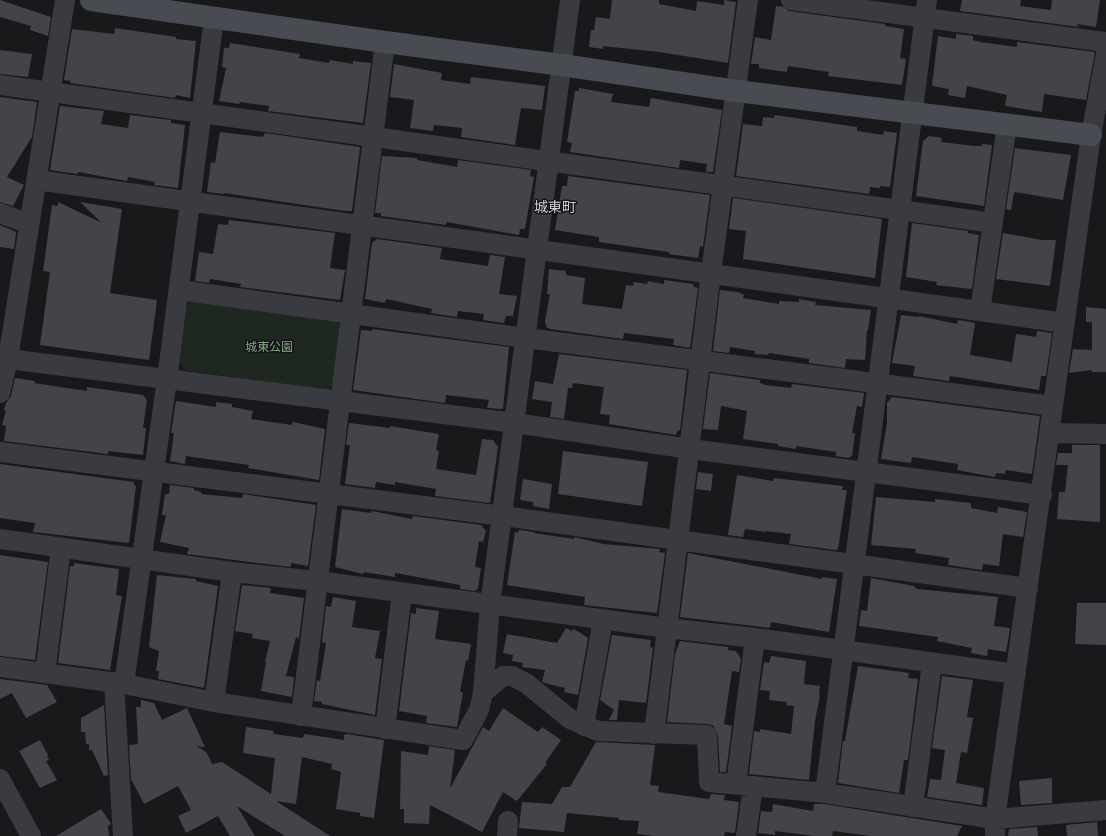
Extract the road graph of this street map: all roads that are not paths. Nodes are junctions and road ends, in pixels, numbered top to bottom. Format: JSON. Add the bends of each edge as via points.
{"nodes":[{"id":1,"x":65,"y":0,"type":"edge"},
{"id":2,"x":91,"y":0,"type":"edge"},
{"id":3,"x":570,"y":0,"type":"edge"},
{"id":4,"x":748,"y":0,"type":"edge"},
{"id":5,"x":791,"y":0,"type":"edge"},
{"id":6,"x":926,"y":9,"type":"edge"},
{"id":7,"x":214,"y":18,"type":"junction"},
{"id":8,"x":385,"y":42,"type":"junction"},
{"id":9,"x":1106,"y":42,"type":"edge"},
{"id":10,"x":1106,"y":54,"type":"edge"},
{"id":11,"x":562,"y":65,"type":"junction"},
{"id":12,"x":0,"y":85,"type":"edge"},
{"id":13,"x":737,"y":91,"type":"junction"},
{"id":14,"x":50,"y":93,"type":"junction"},
{"id":15,"x":202,"y":112,"type":"junction"},
{"id":16,"x":913,"y":113,"type":"junction"},
{"id":17,"x":1008,"y":125,"type":"junction"},
{"id":18,"x":1099,"y":135,"type":"edge"},
{"id":19,"x":374,"y":136,"type":"junction"},
{"id":20,"x":550,"y":161,"type":"junction"},
{"id":21,"x":36,"y":180,"type":"junction"},
{"id":22,"x":724,"y":185,"type":"junction"},
{"id":23,"x":190,"y":201,"type":"junction"},
{"id":24,"x":899,"y":210,"type":"junction"},
{"id":25,"x":0,"y":213,"type":"edge"},
{"id":26,"x":993,"y":223,"type":"junction"},
{"id":27,"x":29,"y":224,"type":"junction"},
{"id":28,"x":363,"y":224,"type":"junction"},
{"id":29,"x":538,"y":249,"type":"junction"},
{"id":30,"x":711,"y":273,"type":"junction"},
{"id":31,"x":179,"y":290,"type":"junction"},
{"id":32,"x":889,"y":298,"type":"junction"},
{"id":33,"x":980,"y":311,"type":"junction"},
{"id":34,"x":352,"y":314,"type":"junction"},
{"id":35,"x":1065,"y":323,"type":"junction"},
{"id":36,"x":526,"y":338,"type":"junction"},
{"id":37,"x":8,"y":359,"type":"junction"},
{"id":38,"x":700,"y":361,"type":"junction"},
{"id":39,"x":167,"y":379,"type":"junction"},
{"id":40,"x":878,"y":384,"type":"junction"},
{"id":41,"x":0,"y":393,"type":"edge"},
{"id":42,"x":341,"y":401,"type":"junction"},
{"id":43,"x":1053,"y":406,"type":"junction"},
{"id":44,"x":515,"y":423,"type":"junction"},
{"id":45,"x":1050,"y":433,"type":"junction"},
{"id":46,"x":1106,"y":434,"type":"edge"},
{"id":47,"x":690,"y":449,"type":"junction"},
{"id":48,"x":0,"y":452,"type":"edge"},
{"id":49,"x":154,"y":472,"type":"junction"},
{"id":50,"x":866,"y":472,"type":"junction"},
{"id":51,"x":329,"y":494,"type":"junction"},
{"id":52,"x":1042,"y":495,"type":"junction"},
{"id":53,"x":503,"y":516,"type":"junction"},
{"id":54,"x":0,"y":539,"type":"edge"},
{"id":55,"x":678,"y":540,"type":"junction"},
{"id":56,"x":62,"y":548,"type":"junction"},
{"id":57,"x":142,"y":560,"type":"junction"},
{"id":58,"x":854,"y":564,"type":"junction"},
{"id":59,"x":232,"y":572,"type":"junction"},
{"id":60,"x":317,"y":581,"type":"junction"},
{"id":61,"x":1028,"y":588,"type":"junction"},
{"id":62,"x":402,"y":593,"type":"junction"},
{"id":63,"x":490,"y":605,"type":"junction"},
{"id":64,"x":603,"y":620,"type":"junction"},
{"id":65,"x":667,"y":628,"type":"junction"},
{"id":66,"x":755,"y":638,"type":"junction"},
{"id":67,"x":843,"y":650,"type":"junction"},
{"id":68,"x":932,"y":663,"type":"junction"},
{"id":69,"x":0,"y":667,"type":"edge"},
{"id":70,"x":45,"y":673,"type":"junction"},
{"id":71,"x":1016,"y":674,"type":"junction"},
{"id":72,"x":119,"y":683,"type":"junction"},
{"id":73,"x":483,"y":694,"type":"junction"},
{"id":74,"x":214,"y":702,"type":"junction"},
{"id":75,"x":301,"y":716,"type":"junction"},
{"id":76,"x":584,"y":726,"type":"junction"},
{"id":77,"x":385,"y":729,"type":"junction"},
{"id":78,"x":654,"y":734,"type":"junction"},
{"id":79,"x":0,"y":779,"type":"edge"},
{"id":80,"x":744,"y":785,"type":"junction"},
{"id":81,"x":825,"y":793,"type":"junction"},
{"id":82,"x":913,"y":807,"type":"junction"},
{"id":83,"x":1106,"y":810,"type":"edge"},
{"id":84,"x":996,"y":828,"type":"edge"},
{"id":85,"x":126,"y":834,"type":"edge"},
{"id":86,"x":31,"y":836,"type":"edge"},
{"id":87,"x":746,"y":836,"type":"edge"}],
"edges":[{"from":1,"to":14,"type":"street"},
{"from":2,"to":7,"type":"street"},
{"from":3,"to":11,"type":"street"},
{"from":4,"to":13,"type":"street"},
{"from":5,"to":6,"type":"street"},
{"from":6,"to":9,"type":"street"},
{"from":6,"to":16,"type":"street"},
{"from":7,"to":8,"type":"street"},
{"from":7,"to":15,"type":"street"},
{"from":8,"to":11,"type":"street"},
{"from":8,"to":19,"type":"street"},
{"from":10,"to":18,"type":"street"},
{"from":11,"to":13,"type":"street"},
{"from":11,"to":20,"type":"street"},
{"from":12,"to":14,"type":"street"},
{"from":13,"to":16,"type":"street"},
{"from":13,"to":22,"type":"street"},
{"from":14,"to":15,"type":"street"},
{"from":14,"to":21,"type":"street"},
{"from":15,"to":19,"type":"street"},
{"from":15,"to":23,"type":"street"},
{"from":16,"to":17,"type":"street"},
{"from":16,"to":24,"type":"street"},
{"from":17,"to":18,"type":"street"},
{"from":17,"to":26,"type":"street"},
{"from":18,"to":35,"type":"street"},
{"from":19,"to":20,"type":"street"},
{"from":19,"to":28,"type":"street"},
{"from":20,"to":22,"type":"street"},
{"from":20,"to":29,"type":"street"},
{"from":21,"to":23,"type":"street"},
{"from":21,"to":27,"type":"street"},
{"from":22,"to":24,"type":"street"},
{"from":22,"to":30,"type":"street"},
{"from":23,"to":28,"type":"street"},
{"from":23,"to":31,"type":"street"},
{"from":24,"to":26,"type":"street"},
{"from":24,"to":32,"type":"street"},
{"from":25,"to":27,"type":"street"},
{"from":26,"to":33,"type":"street"},
{"from":27,"to":37,"type":"street"},
{"from":28,"to":29,"type":"street"},
{"from":28,"to":34,"type":"street"},
{"from":29,"to":30,"type":"street"},
{"from":29,"to":36,"type":"street"},
{"from":30,"to":32,"type":"street"},
{"from":30,"to":38,"type":"street"},
{"from":31,"to":34,"type":"street"},
{"from":31,"to":39,"type":"street"},
{"from":32,"to":33,"type":"street"},
{"from":32,"to":40,"type":"street"},
{"from":33,"to":35,"type":"street"},
{"from":34,"to":36,"type":"street"},
{"from":34,"to":42,"type":"street"},
{"from":35,"to":43,"type":"street"},
{"from":36,"to":38,"type":"street"},
{"from":36,"to":44,"type":"street"},
{"from":37,"to":39,"type":"street"},
{"from":37,"to":41,"type":"street"},
{"from":38,"to":40,"type":"street"},
{"from":38,"to":47,"type":"street"},
{"from":39,"to":42,"type":"street"},
{"from":39,"to":49,"type":"street"},
{"from":40,"to":43,"type":"street"},
{"from":40,"to":50,"type":"street"},
{"from":42,"to":44,"type":"street"},
{"from":42,"to":51,"type":"street"},
{"from":43,"to":45,"type":"street"},
{"from":44,"to":47,"type":"street"},
{"from":44,"to":53,"type":"street"},
{"from":45,"to":46,"type":"street"},
{"from":45,"to":52,"type":"street"},
{"from":47,"to":50,"type":"street"},
{"from":47,"to":55,"type":"street"},
{"from":48,"to":49,"type":"street"},
{"from":49,"to":51,"type":"street"},
{"from":49,"to":57,"type":"street"},
{"from":50,"to":52,"type":"street"},
{"from":50,"to":58,"type":"street"},
{"from":51,"to":53,"type":"street"},
{"from":51,"to":60,"type":"street"},
{"from":52,"to":61,"type":"street"},
{"from":53,"to":55,"type":"street"},
{"from":53,"to":63,"type":"street"},
{"from":54,"to":56,"type":"street"},
{"from":55,"to":58,"type":"street"},
{"from":55,"to":65,"type":"street"},
{"from":56,"to":57,"type":"street"},
{"from":56,"to":70,"type":"street"},
{"from":57,"to":59,"type":"street"},
{"from":57,"to":72,"type":"street"},
{"from":58,"to":61,"type":"street"},
{"from":58,"to":67,"type":"street"},
{"from":59,"to":60,"type":"street"},
{"from":59,"to":74,"type":"street"},
{"from":60,"to":62,"type":"street"},
{"from":60,"to":75,"type":"street"},
{"from":61,"to":71,"type":"street"},
{"from":62,"to":63,"type":"street"},
{"from":62,"to":77,"type":"street"},
{"from":63,"to":64,"type":"street"},
{"from":63,"to":73,"type":"street"},
{"from":64,"to":65,"type":"street"},
{"from":64,"to":76,"type":"street"},
{"from":65,"to":66,"type":"street"},
{"from":65,"to":78,"type":"street"},
{"from":66,"to":67,"type":"street"},
{"from":66,"to":80,"type":"street"},
{"from":67,"to":68,"type":"street"},
{"from":67,"to":81,"type":"street"},
{"from":68,"to":71,"type":"street"},
{"from":68,"to":82,"type":"street"},
{"from":69,"to":70,"type":"street"},
{"from":70,"to":72,"type":"street"},
{"from":71,"to":84,"type":"street"},
{"from":72,"to":74,"type":"street"},
{"from":72,"to":85,"type":"street"},
{"from":73,"to":76,"type":"street","via":[[503,676],[512,676],[526,683],[570,719]]},
{"from":73,"to":77,"type":"street","via":[[479,710],[463,740]]},
{"from":74,"to":75,"type":"street"},
{"from":75,"to":77,"type":"street"},
{"from":76,"to":78,"type":"street","via":[[598,731]]},
{"from":78,"to":80,"type":"street","via":[[707,735],[709,782]]},
{"from":79,"to":86,"type":"street"},
{"from":80,"to":81,"type":"street"},
{"from":80,"to":87,"type":"street"},
{"from":81,"to":82,"type":"street"},
{"from":82,"to":84,"type":"street"},
{"from":83,"to":84,"type":"street"}]}
